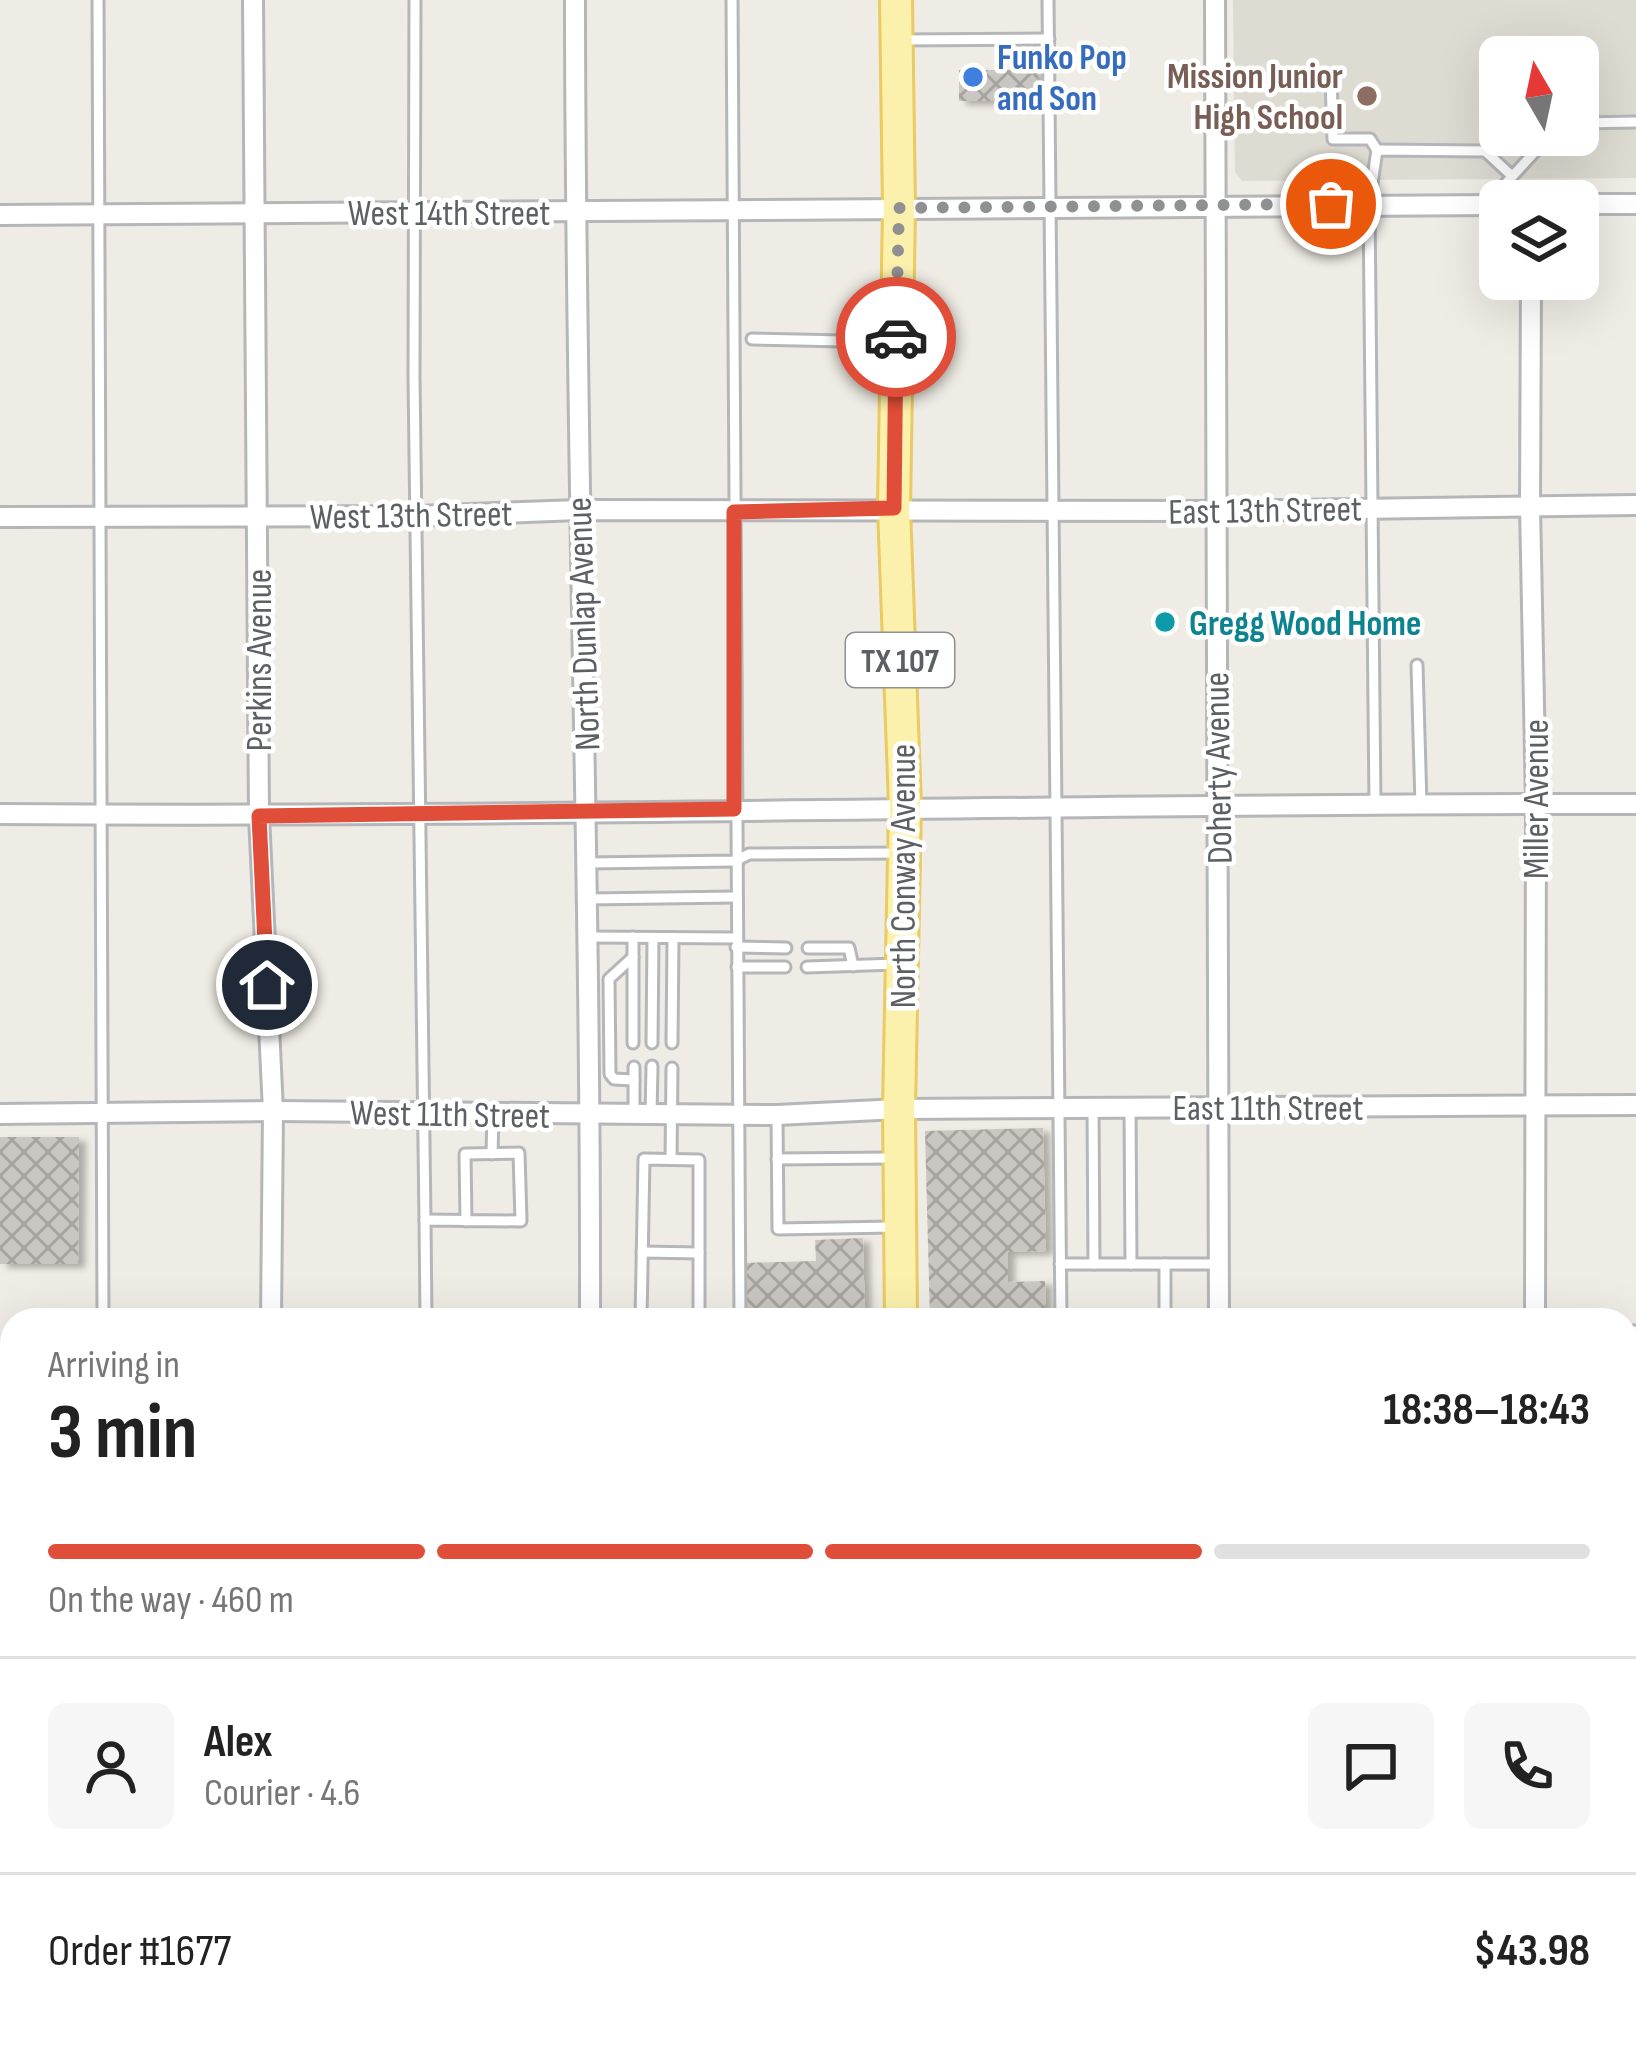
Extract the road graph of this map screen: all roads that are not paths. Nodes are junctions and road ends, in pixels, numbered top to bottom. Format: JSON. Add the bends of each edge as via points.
{"nodes":[{"id":1,"x":98,"y":0,"type":"edge"},
{"id":2,"x":253,"y":0,"type":"edge"},
{"id":3,"x":415,"y":0,"type":"edge"},
{"id":4,"x":575,"y":0,"type":"edge"},
{"id":5,"x":732,"y":0,"type":"edge"},
{"id":6,"x":896,"y":0,"type":"edge"},
{"id":7,"x":1048,"y":0,"type":"edge"},
{"id":8,"x":1215,"y":0,"type":"edge"},
{"id":9,"x":1049,"y":39,"type":"junction"},
{"id":10,"x":896,"y":40,"type":"junction"},
{"id":11,"x":1331,"y":78,"type":"dead end"},
{"id":12,"x":1636,"y":122,"type":"edge"},
{"id":13,"x":1599,"y":123,"type":"edge"},
{"id":14,"x":1377,"y":150,"type":"junction"},
{"id":15,"x":1531,"y":156,"type":"edge"},
{"id":16,"x":1513,"y":176,"type":"junction"},
{"id":17,"x":1510,"y":180,"type":"edge"},
{"id":18,"x":1369,"y":204,"type":"junction"},
{"id":19,"x":1599,"y":204,"type":"edge"},
{"id":20,"x":1636,"y":204,"type":"edge"},
{"id":21,"x":1218,"y":205,"type":"junction"},
{"id":22,"x":1479,"y":205,"type":"edge"},
{"id":23,"x":1051,"y":206,"type":"junction"},
{"id":24,"x":899,"y":208,"type":"junction"},
{"id":25,"x":732,"y":209,"type":"junction"},
{"id":26,"x":575,"y":211,"type":"junction"},
{"id":27,"x":417,"y":212,"type":"junction"},
{"id":28,"x":256,"y":213,"type":"junction"},
{"id":29,"x":0,"y":215,"type":"edge"},
{"id":30,"x":101,"y":215,"type":"junction"},
{"id":31,"x":1531,"y":300,"type":"edge"},
{"id":32,"x":752,"y":339,"type":"dead end"},
{"id":33,"x":896,"y":342,"type":"junction"},
{"id":34,"x":1530,"y":506,"type":"junction"},
{"id":35,"x":1636,"y":506,"type":"edge"},
{"id":36,"x":894,"y":508,"type":"junction"},
{"id":37,"x":1373,"y":508,"type":"junction"},
{"id":38,"x":579,"y":510,"type":"junction"},
{"id":39,"x":1055,"y":510,"type":"junction"},
{"id":40,"x":1214,"y":511,"type":"junction"},
{"id":41,"x":734,"y":512,"type":"junction"},
{"id":42,"x":258,"y":516,"type":"junction"},
{"id":43,"x":417,"y":516,"type":"junction"},
{"id":44,"x":0,"y":517,"type":"edge"},
{"id":45,"x":102,"y":517,"type":"junction"},
{"id":46,"x":1417,"y":665,"type":"dead end"},
{"id":47,"x":1536,"y":804,"type":"junction"},
{"id":48,"x":1636,"y":804,"type":"edge"},
{"id":49,"x":1421,"y":805,"type":"junction"},
{"id":50,"x":905,"y":806,"type":"junction"},
{"id":51,"x":1375,"y":806,"type":"junction"},
{"id":52,"x":1057,"y":807,"type":"junction"},
{"id":53,"x":1217,"y":807,"type":"junction"},
{"id":54,"x":734,"y":809,"type":"junction"},
{"id":55,"x":588,"y":812,"type":"junction"},
{"id":56,"x":0,"y":814,"type":"edge"},
{"id":57,"x":419,"y":814,"type":"junction"},
{"id":58,"x":101,"y":815,"type":"junction"},
{"id":59,"x":259,"y":816,"type":"junction"},
{"id":60,"x":904,"y":854,"type":"junction"},
{"id":61,"x":735,"y":861,"type":"junction"},
{"id":62,"x":588,"y":863,"type":"junction"},
{"id":63,"x":736,"y":897,"type":"junction"},
{"id":64,"x":588,"y":899,"type":"junction"},
{"id":65,"x":589,"y":937,"type":"junction"},
{"id":66,"x":633,"y":937,"type":"junction"},
{"id":67,"x":653,"y":938,"type":"junction"},
{"id":68,"x":673,"y":938,"type":"junction"},
{"id":69,"x":736,"y":942,"type":"junction"},
{"id":70,"x":786,"y":948,"type":"dead end"},
{"id":71,"x":808,"y":948,"type":"dead end"},
{"id":72,"x":633,"y":957,"type":"junction"},
{"id":73,"x":902,"y":964,"type":"junction"},
{"id":74,"x":853,"y":966,"type":"junction"},
{"id":75,"x":737,"y":967,"type":"junction"},
{"id":76,"x":785,"y":967,"type":"dead end"},
{"id":77,"x":807,"y":967,"type":"dead end"},
{"id":78,"x":633,"y":1043,"type":"dead end"},
{"id":79,"x":652,"y":1043,"type":"dead end"},
{"id":80,"x":672,"y":1043,"type":"dead end"},
{"id":81,"x":634,"y":1066,"type":"dead end"},
{"id":82,"x":652,"y":1066,"type":"dead end"},
{"id":83,"x":672,"y":1068,"type":"dead end"},
{"id":84,"x":634,"y":1080,"type":"junction"},
{"id":85,"x":1533,"y":1105,"type":"junction"},
{"id":86,"x":1636,"y":1105,"type":"edge"},
{"id":87,"x":1093,"y":1108,"type":"junction"},
{"id":88,"x":1130,"y":1108,"type":"junction"},
{"id":89,"x":1219,"y":1108,"type":"junction"},
{"id":90,"x":899,"y":1109,"type":"junction"},
{"id":91,"x":1057,"y":1109,"type":"junction"},
{"id":92,"x":273,"y":1111,"type":"junction"},
{"id":93,"x":101,"y":1113,"type":"junction"},
{"id":94,"x":422,"y":1113,"type":"junction"},
{"id":95,"x":0,"y":1114,"type":"edge"},
{"id":96,"x":493,"y":1114,"type":"junction"},
{"id":97,"x":590,"y":1115,"type":"junction"},
{"id":98,"x":652,"y":1115,"type":"junction"},
{"id":99,"x":739,"y":1115,"type":"junction"},
{"id":100,"x":777,"y":1115,"type":"junction"},
{"id":101,"x":492,"y":1154,"type":"junction"},
{"id":102,"x":900,"y":1158,"type":"junction"},
{"id":103,"x":671,"y":1159,"type":"junction"},
{"id":104,"x":777,"y":1159,"type":"junction"},
{"id":105,"x":425,"y":1220,"type":"junction"},
{"id":106,"x":466,"y":1221,"type":"junction"},
{"id":107,"x":900,"y":1227,"type":"junction"},
{"id":108,"x":642,"y":1252,"type":"junction"},
{"id":109,"x":699,"y":1253,"type":"junction"},
{"id":110,"x":1060,"y":1264,"type":"junction"},
{"id":111,"x":1094,"y":1264,"type":"junction"},
{"id":112,"x":1131,"y":1264,"type":"junction"},
{"id":113,"x":1165,"y":1264,"type":"junction"},
{"id":114,"x":1220,"y":1264,"type":"junction"},
{"id":115,"x":104,"y":1308,"type":"edge"},
{"id":116,"x":271,"y":1308,"type":"edge"},
{"id":117,"x":426,"y":1308,"type":"edge"},
{"id":118,"x":590,"y":1308,"type":"edge"},
{"id":119,"x":641,"y":1308,"type":"edge"},
{"id":120,"x":699,"y":1308,"type":"edge"},
{"id":121,"x":740,"y":1308,"type":"edge"},
{"id":122,"x":901,"y":1308,"type":"edge"},
{"id":123,"x":1060,"y":1308,"type":"edge"},
{"id":124,"x":1165,"y":1308,"type":"edge"},
{"id":125,"x":1220,"y":1308,"type":"edge"},
{"id":126,"x":1535,"y":1308,"type":"edge"}],
"edges":[{"from":1,"to":30,"type":"lane"},
{"from":2,"to":28,"type":"street","name":"Perkins Avenue"},
{"from":3,"to":27,"type":"lane"},
{"from":4,"to":26,"type":"street","name":"North Dunlap Avenue"},
{"from":5,"to":25,"type":"lane"},
{"from":6,"to":10,"type":"main road","name":"North Conway Avenue","number":"TX 107"},
{"from":7,"to":9,"type":"lane"},
{"from":8,"to":21,"type":"street","name":"Doherty Avenue"},
{"from":9,"to":10,"type":"lane"},
{"from":9,"to":23,"type":"lane"},
{"from":10,"to":24,"type":"main road","name":"North Conway Avenue","number":"TX 107"},
{"from":11,"to":14,"type":"lane","via":[[1333,139],[1370,139]]},
{"from":12,"to":13,"type":"lane"},
{"from":14,"to":16,"type":"lane","via":[[1485,151]]},
{"from":14,"to":18,"type":"lane"},
{"from":15,"to":16,"type":"lane"},
{"from":16,"to":17,"type":"lane"},
{"from":18,"to":21,"type":"street","name":"West 14th Street"},
{"from":18,"to":22,"type":"street","name":"West 14th Street"},
{"from":18,"to":37,"type":"lane"},
{"from":19,"to":20,"type":"street"},
{"from":21,"to":23,"type":"street","name":"West 14th Street"},
{"from":21,"to":40,"type":"street","name":"Doherty Avenue"},
{"from":23,"to":24,"type":"street","name":"West 14th Street"},
{"from":23,"to":39,"type":"lane"},
{"from":24,"to":25,"type":"street","name":"West 14th Street"},
{"from":24,"to":33,"type":"main road","name":"North Conway Avenue","number":"TX 107"},
{"from":25,"to":26,"type":"street","name":"West 14th Street"},
{"from":25,"to":41,"type":"lane"},
{"from":26,"to":27,"type":"street","name":"West 14th Street"},
{"from":26,"to":38,"type":"street","name":"North Dunlap Avenue"},
{"from":27,"to":28,"type":"street","name":"West 14th Street"},
{"from":27,"to":43,"type":"lane"},
{"from":28,"to":30,"type":"street","name":"West 14th Street"},
{"from":28,"to":42,"type":"street","name":"Perkins Avenue"},
{"from":29,"to":30,"type":"street","name":"West 14th Street"},
{"from":30,"to":45,"type":"lane"},
{"from":31,"to":34,"type":"street","name":"Miller Avenue"},
{"from":32,"to":33,"type":"lane"},
{"from":33,"to":36,"type":"main road","name":"North Conway Avenue","number":"TX 107"},
{"from":34,"to":35,"type":"street","name":"East 13th Street"},
{"from":34,"to":37,"type":"street","name":"East 13th Street"},
{"from":34,"to":47,"type":"street","name":"Miller Avenue"},
{"from":36,"to":39,"type":"street","name":"East 13th Street"},
{"from":36,"to":41,"type":"street","name":"West 13th Street"},
{"from":36,"to":50,"type":"main road","name":"North Conway Avenue","number":"TX 107"},
{"from":37,"to":40,"type":"street","name":"East 13th Street"},
{"from":37,"to":51,"type":"lane"},
{"from":38,"to":41,"type":"street","name":"West 13th Street"},
{"from":38,"to":43,"type":"street","name":"West 13th Street"},
{"from":38,"to":55,"type":"street","name":"North Dunlap Avenue"},
{"from":39,"to":40,"type":"street","name":"East 13th Street"},
{"from":39,"to":52,"type":"lane"},
{"from":40,"to":53,"type":"street","name":"Doherty Avenue"},
{"from":41,"to":54,"type":"lane"},
{"from":42,"to":43,"type":"street","name":"West 13th Street"},
{"from":42,"to":45,"type":"street","name":"West 13th Street"},
{"from":42,"to":59,"type":"street","name":"Perkins Avenue"},
{"from":43,"to":57,"type":"lane"},
{"from":44,"to":45,"type":"street","name":"West 13th Street"},
{"from":45,"to":58,"type":"lane"},
{"from":46,"to":49,"type":"lane"},
{"from":47,"to":48,"type":"street"},
{"from":47,"to":49,"type":"street"},
{"from":47,"to":85,"type":"street","name":"Miller Avenue"},
{"from":49,"to":51,"type":"street"},
{"from":50,"to":52,"type":"street"},
{"from":50,"to":54,"type":"street"},
{"from":50,"to":60,"type":"main road","name":"North Conway Avenue","number":"TX 107"},
{"from":51,"to":53,"type":"street"},
{"from":52,"to":53,"type":"street"},
{"from":52,"to":91,"type":"lane"},
{"from":53,"to":89,"type":"street","name":"Doherty Avenue"},
{"from":54,"to":55,"type":"street"},
{"from":54,"to":61,"type":"lane"},
{"from":55,"to":57,"type":"street"},
{"from":55,"to":62,"type":"street","name":"North Dunlap Avenue"},
{"from":56,"to":58,"type":"street"},
{"from":57,"to":59,"type":"street"},
{"from":57,"to":94,"type":"lane"},
{"from":58,"to":59,"type":"street"},
{"from":58,"to":93,"type":"lane"},
{"from":59,"to":92,"type":"street","name":"Perkins Avenue"},
{"from":60,"to":61,"type":"lane","via":[[749,854]]},
{"from":60,"to":73,"type":"main road","name":"North Conway Avenue","number":"TX 107"},
{"from":61,"to":62,"type":"lane"},
{"from":61,"to":63,"type":"lane"},
{"from":62,"to":64,"type":"street","name":"North Dunlap Avenue"},
{"from":63,"to":64,"type":"lane"},
{"from":63,"to":69,"type":"lane"},
{"from":64,"to":65,"type":"street","name":"North Dunlap Avenue"},
{"from":65,"to":66,"type":"lane"},
{"from":65,"to":97,"type":"street","name":"North Dunlap Avenue"},
{"from":66,"to":67,"type":"lane"},
{"from":66,"to":72,"type":"lane"},
{"from":67,"to":68,"type":"lane"},
{"from":67,"to":79,"type":"lane"},
{"from":68,"to":69,"type":"lane"},
{"from":68,"to":80,"type":"lane"},
{"from":69,"to":70,"type":"lane"},
{"from":69,"to":75,"type":"lane"},
{"from":71,"to":74,"type":"lane","via":[[849,948]]},
{"from":72,"to":78,"type":"lane"},
{"from":72,"to":84,"type":"lane","via":[[609,979],[610,1074]]},
{"from":73,"to":74,"type":"lane"},
{"from":73,"to":90,"type":"main road","name":"North Conway Avenue","number":"TX 107"},
{"from":74,"to":77,"type":"lane"},
{"from":75,"to":76,"type":"lane"},
{"from":75,"to":99,"type":"lane"},
{"from":81,"to":84,"type":"lane"},
{"from":82,"to":98,"type":"lane"},
{"from":83,"to":98,"type":"lane"},
{"from":84,"to":98,"type":"lane"},
{"from":85,"to":86,"type":"street","name":"East 11th Street"},
{"from":85,"to":89,"type":"street","name":"East 11th Street"},
{"from":85,"to":126,"type":"street","name":"Miller Avenue"},
{"from":87,"to":88,"type":"street","name":"East 11th Street"},
{"from":87,"to":91,"type":"street","name":"East 11th Street"},
{"from":87,"to":111,"type":"lane"},
{"from":88,"to":89,"type":"street","name":"East 11th Street"},
{"from":88,"to":112,"type":"lane"},
{"from":89,"to":114,"type":"street","name":"Doherty Avenue"},
{"from":90,"to":91,"type":"street","name":"East 11th Street"},
{"from":90,"to":100,"type":"street","name":"West 11th Street"},
{"from":90,"to":102,"type":"main road","name":"North Conway Avenue","number":"TX 107"},
{"from":91,"to":110,"type":"lane"},
{"from":92,"to":93,"type":"street","name":"West 11th Street"},
{"from":92,"to":94,"type":"street","name":"West 11th Street"},
{"from":92,"to":116,"type":"street","name":"Perkins Avenue"},
{"from":93,"to":95,"type":"street","name":"West 11th Street"},
{"from":93,"to":115,"type":"lane"},
{"from":94,"to":96,"type":"street","name":"West 11th Street"},
{"from":94,"to":105,"type":"lane"},
{"from":96,"to":97,"type":"street","name":"West 11th Street"},
{"from":96,"to":101,"type":"lane"},
{"from":97,"to":98,"type":"street","name":"West 11th Street"},
{"from":97,"to":118,"type":"street","name":"North Dunlap Avenue"},
{"from":98,"to":99,"type":"street","name":"West 11th Street"},
{"from":98,"to":103,"type":"lane"},
{"from":99,"to":100,"type":"street","name":"West 11th Street"},
{"from":99,"to":121,"type":"lane"},
{"from":100,"to":104,"type":"lane"},
{"from":101,"to":106,"type":"lane","via":[[465,1154]]},
{"from":101,"to":106,"type":"lane","via":[[519,1154],[521,1221]]},
{"from":102,"to":104,"type":"lane"},
{"from":102,"to":107,"type":"main road","name":"North Conway Avenue","number":"TX 107"},
{"from":103,"to":108,"type":"lane","via":[[644,1159]]},
{"from":103,"to":109,"type":"lane","via":[[699,1160]]},
{"from":104,"to":107,"type":"lane","via":[[778,1229]]},
{"from":105,"to":106,"type":"lane"},
{"from":105,"to":117,"type":"lane"},
{"from":107,"to":122,"type":"main road","name":"North Conway Avenue","number":"TX 107"},
{"from":108,"to":109,"type":"lane"},
{"from":108,"to":119,"type":"lane"},
{"from":109,"to":120,"type":"lane"},
{"from":110,"to":111,"type":"lane"},
{"from":110,"to":123,"type":"lane"},
{"from":111,"to":112,"type":"lane"},
{"from":112,"to":113,"type":"lane"},
{"from":113,"to":114,"type":"lane"},
{"from":113,"to":124,"type":"lane"},
{"from":114,"to":125,"type":"street","name":"Doherty Avenue"}]}
